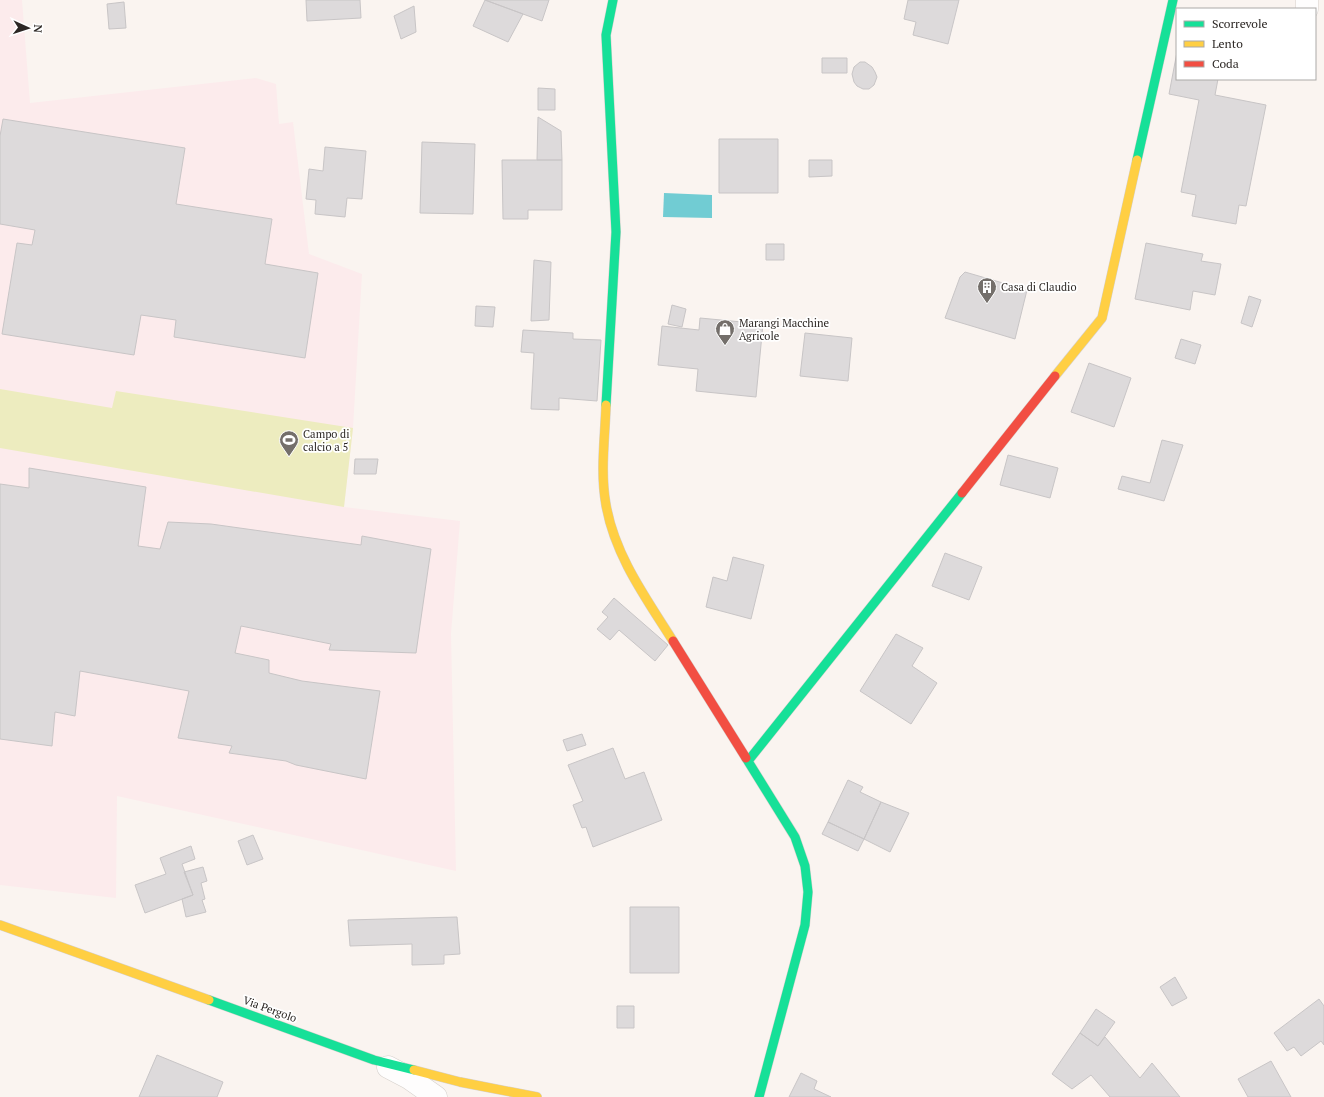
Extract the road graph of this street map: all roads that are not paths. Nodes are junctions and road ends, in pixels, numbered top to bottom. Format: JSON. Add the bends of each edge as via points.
{"nodes":[{"id":1,"x":613,"y":0,"type":"edge"},
{"id":2,"x":1173,"y":0,"type":"edge"},
{"id":3,"x":748,"y":761,"type":"junction"},
{"id":4,"x":0,"y":925,"type":"edge"},
{"id":5,"x":374,"y":1060,"type":"junction"},
{"id":6,"x":436,"y":1097,"type":"edge"},
{"id":7,"x":537,"y":1097,"type":"edge"},
{"id":8,"x":759,"y":1097,"type":"edge"}],
"edges":[{"from":1,"to":3,"type":"street","via":[[606,35],[616,232],[603,466],[606,505],[614,536],[627,567]]},
{"from":2,"to":3,"type":"street","via":[[1102,318]]},
{"from":3,"to":8,"type":"street","via":[[795,837],[805,866],[808,892],[805,925]]},
{"from":4,"to":5,"type":"street","name":"Via Pergolo"},
{"from":5,"to":6,"type":"street","via":[[409,1078]]},
{"from":5,"to":7,"type":"street","name":"Via Pergolo","via":[[460,1082]]}]}
